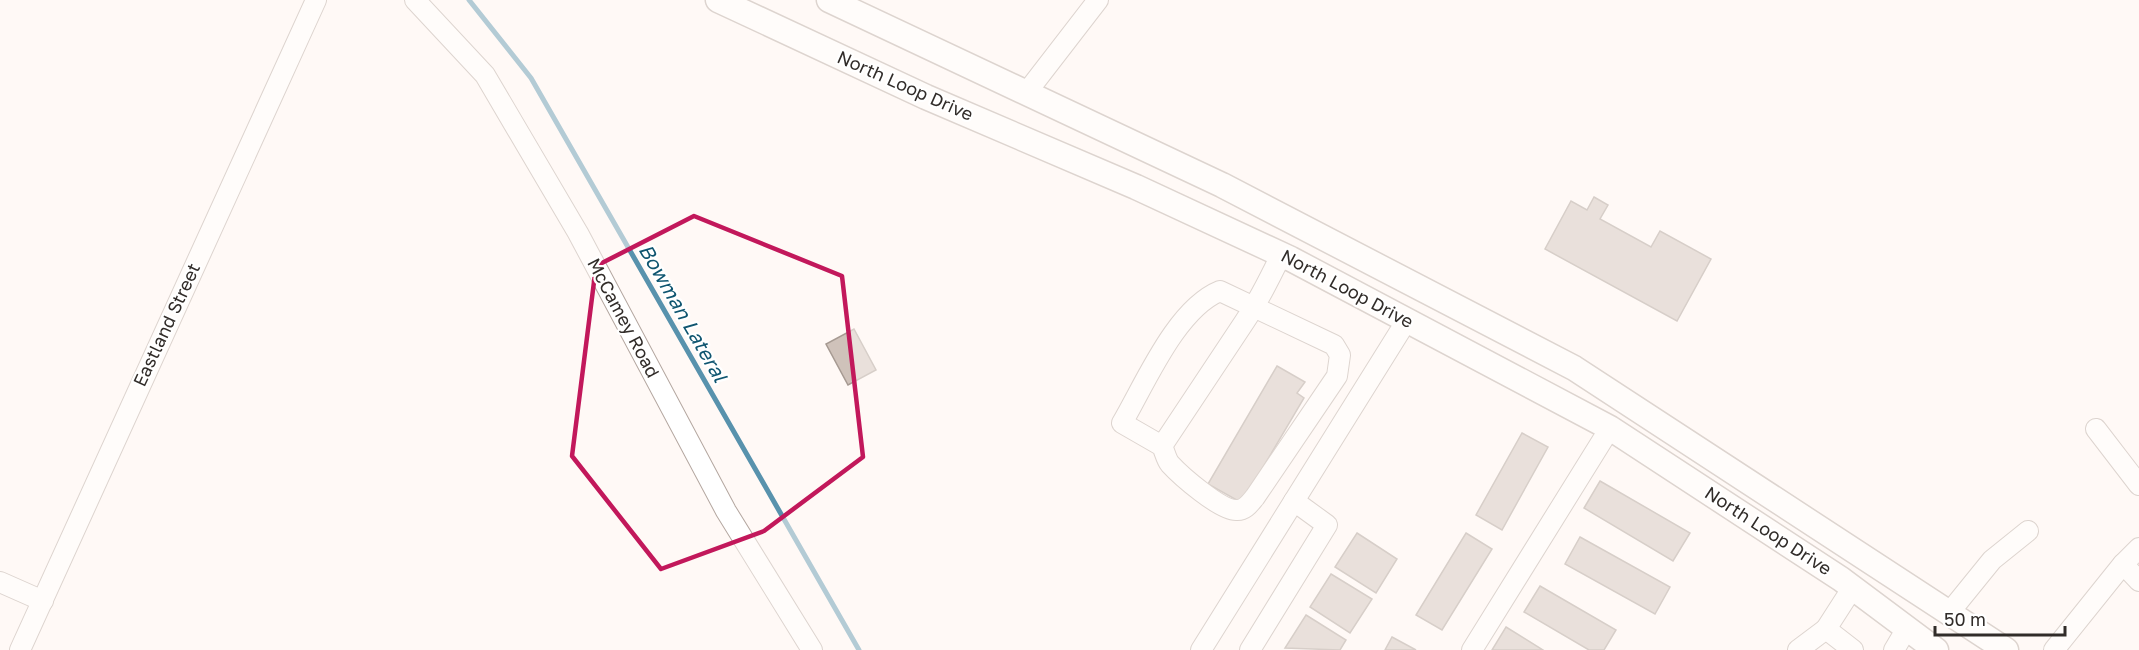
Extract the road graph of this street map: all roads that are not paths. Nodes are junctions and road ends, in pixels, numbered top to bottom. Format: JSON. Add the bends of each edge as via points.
{"nodes":[{"id":1,"x":316,"y":0,"type":"edge"},
{"id":2,"x":415,"y":0,"type":"edge"},
{"id":3,"x":718,"y":0,"type":"edge"},
{"id":4,"x":828,"y":0,"type":"edge"},
{"id":5,"x":1098,"y":0,"type":"edge"},
{"id":6,"x":866,"y":8,"type":"edge"},
{"id":7,"x":1027,"y":92,"type":"junction"},
{"id":8,"x":1159,"y":154,"type":"junction"},
{"id":9,"x":1136,"y":187,"type":"junction"},
{"id":10,"x":1281,"y":255,"type":"junction"},
{"id":11,"x":1254,"y":307,"type":"junction"},
{"id":12,"x":1407,"y":320,"type":"junction"},
{"id":13,"x":1610,"y":428,"type":"junction"},
{"id":14,"x":2096,"y":429,"type":"dead end"},
{"id":15,"x":1162,"y":446,"type":"junction"},
{"id":16,"x":2139,"y":485,"type":"edge"},
{"id":17,"x":1294,"y":501,"type":"junction"},
{"id":18,"x":2028,"y":531,"type":"dead end"},
{"id":19,"x":2139,"y":548,"type":"edge"},
{"id":20,"x":2123,"y":564,"type":"junction"},
{"id":21,"x":2139,"y":581,"type":"edge"},
{"id":22,"x":0,"y":582,"type":"edge"},
{"id":23,"x":1853,"y":587,"type":"junction"},
{"id":24,"x":43,"y":601,"type":"junction"},
{"id":25,"x":1949,"y":613,"type":"junction"},
{"id":26,"x":1907,"y":628,"type":"junction"},
{"id":27,"x":1826,"y":629,"type":"junction"},
{"id":28,"x":20,"y":650,"type":"edge"},
{"id":29,"x":812,"y":650,"type":"edge"},
{"id":30,"x":1201,"y":650,"type":"edge"},
{"id":31,"x":1250,"y":650,"type":"edge"},
{"id":32,"x":1472,"y":650,"type":"edge"},
{"id":33,"x":1798,"y":650,"type":"edge"},
{"id":34,"x":1853,"y":650,"type":"edge"},
{"id":35,"x":1894,"y":650,"type":"edge"},
{"id":36,"x":1936,"y":650,"type":"edge"},
{"id":37,"x":2006,"y":650,"type":"edge"},
{"id":38,"x":2054,"y":650,"type":"edge"}],
"edges":[{"from":1,"to":24,"type":"street","name":"Eastland Street"},
{"from":2,"to":29,"type":"street","name":"McCamey Road","via":[[485,75],[578,233],[726,511]]},
{"from":3,"to":9,"type":"main road","name":"North Loop Drive","via":[[926,97]]},
{"from":4,"to":6,"type":"main road","name":"North Loop Drive"},
{"from":5,"to":7,"type":"street"},
{"from":6,"to":7,"type":"main road","name":"North Loop Drive"},
{"from":7,"to":8,"type":"main road","name":"North Loop Drive"},
{"from":8,"to":9,"type":"main road"},
{"from":8,"to":25,"type":"main road","name":"North Loop Drive","via":[[1574,368]]},
{"from":9,"to":10,"type":"main road","name":"North Loop Drive"},
{"from":10,"to":11,"type":"street"},
{"from":10,"to":12,"type":"main road","name":"North Loop Drive"},
{"from":11,"to":15,"type":"street"},
{"from":11,"to":15,"type":"street","via":[[1220,291],[1196,306],[1174,335],[1122,423]]},
{"from":11,"to":15,"type":"street","via":[[1334,345],[1340,355],[1337,376],[1245,508],[1226,507],[1206,495],[1169,463]]},
{"from":12,"to":13,"type":"main road","name":"North Loop Drive"},
{"from":12,"to":17,"type":"street"},
{"from":13,"to":23,"type":"main road","name":"North Loop Drive"},
{"from":13,"to":32,"type":"street"},
{"from":14,"to":16,"type":"street"},
{"from":17,"to":30,"type":"street"},
{"from":17,"to":31,"type":"street","via":[[1327,525]]},
{"from":18,"to":25,"type":"street","via":[[1992,560]]},
{"from":19,"to":20,"type":"street"},
{"from":20,"to":21,"type":"street"},
{"from":20,"to":38,"type":"street"},
{"from":22,"to":24,"type":"street"},
{"from":23,"to":26,"type":"main road","name":"North Loop Drive"},
{"from":23,"to":27,"type":"street"},
{"from":24,"to":28,"type":"street","name":"Eastland Street"},
{"from":25,"to":37,"type":"main road","name":"North Loop Drive"},
{"from":26,"to":35,"type":"street"},
{"from":26,"to":36,"type":"main road","name":"North Loop Drive"},
{"from":27,"to":33,"type":"street"},
{"from":27,"to":34,"type":"street"}]}
